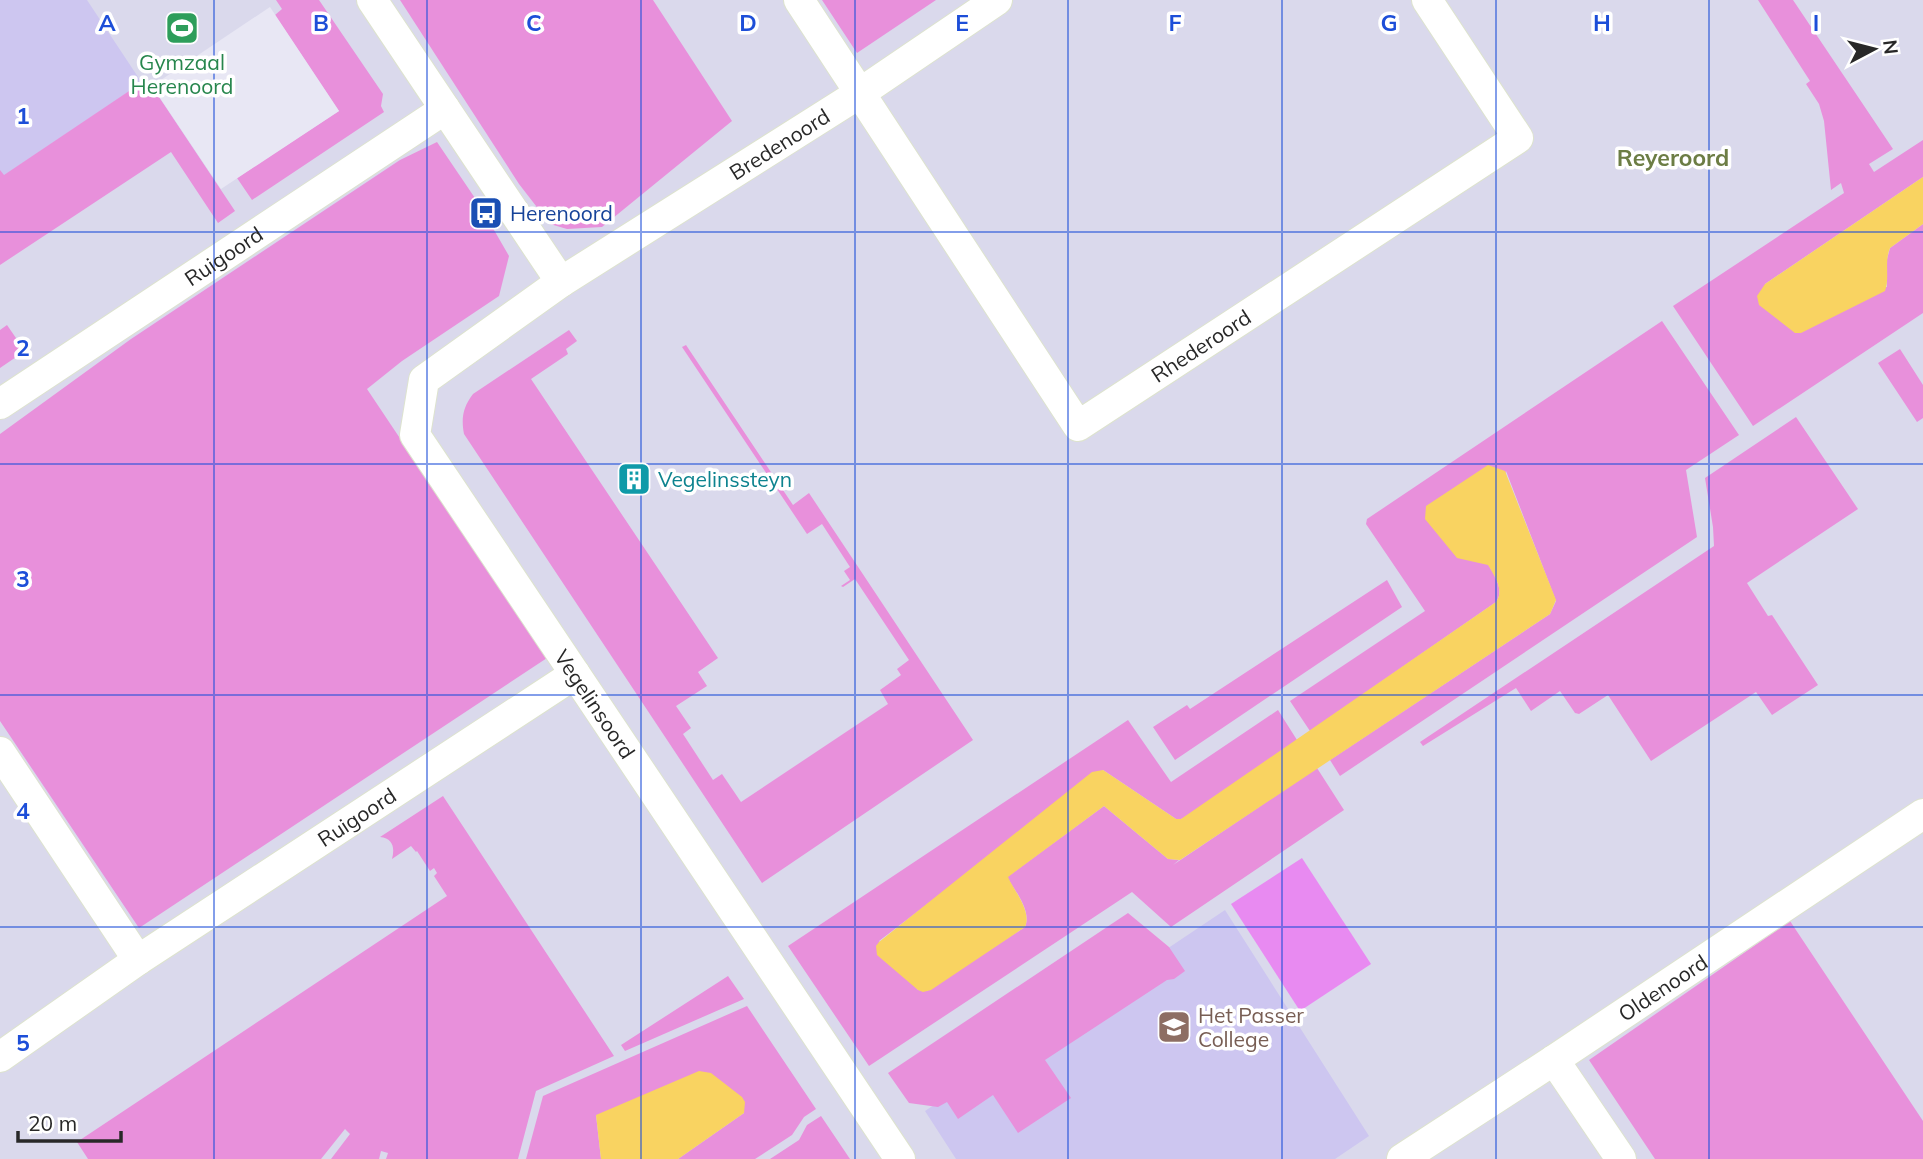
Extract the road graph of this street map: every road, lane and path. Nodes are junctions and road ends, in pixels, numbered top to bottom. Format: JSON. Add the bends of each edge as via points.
{"nodes":[{"id":1,"x":372,"y":0,"type":"edge"},
{"id":2,"x":799,"y":0,"type":"edge"},
{"id":3,"x":997,"y":0,"type":"edge"},
{"id":4,"x":1427,"y":0,"type":"edge"},
{"id":5,"x":860,"y":93,"type":"junction"},
{"id":6,"x":445,"y":109,"type":"junction"},
{"id":7,"x":561,"y":282,"type":"junction"},
{"id":8,"x":0,"y":404,"type":"edge"},
{"id":9,"x":575,"y":674,"type":"junction"},
{"id":10,"x":0,"y":752,"type":"edge"},
{"id":11,"x":1923,"y":814,"type":"edge"},
{"id":12,"x":138,"y":960,"type":"junction"},
{"id":13,"x":0,"y":1057,"type":"edge"},
{"id":14,"x":1554,"y":1060,"type":"junction"},
{"id":15,"x":900,"y":1159,"type":"edge"},
{"id":16,"x":1402,"y":1159,"type":"edge"},
{"id":17,"x":1621,"y":1159,"type":"edge"}],
"edges":[{"from":1,"to":6,"type":"street"},
{"from":2,"to":5,"type":"street"},
{"from":3,"to":5,"type":"street","name":"Bredenoord"},
{"from":4,"to":5,"type":"street","name":"Rhederoord","via":[[1518,138],[1078,426]]},
{"from":5,"to":7,"type":"street","name":"Bredenoord"},
{"from":6,"to":7,"type":"street"},
{"from":6,"to":8,"type":"street","name":"Ruigoord"},
{"from":7,"to":9,"type":"street","name":"Vegelinsoord","via":[[424,380],[415,435]]},
{"from":9,"to":12,"type":"street","name":"Ruigoord"},
{"from":9,"to":15,"type":"street","name":"Vegelinsoord"},
{"from":10,"to":12,"type":"street"},
{"from":11,"to":14,"type":"street","name":"Oldenoord"},
{"from":12,"to":13,"type":"street","name":"Ruigoord"},
{"from":14,"to":16,"type":"street","name":"Oldenoord"},
{"from":14,"to":17,"type":"street"}]}
